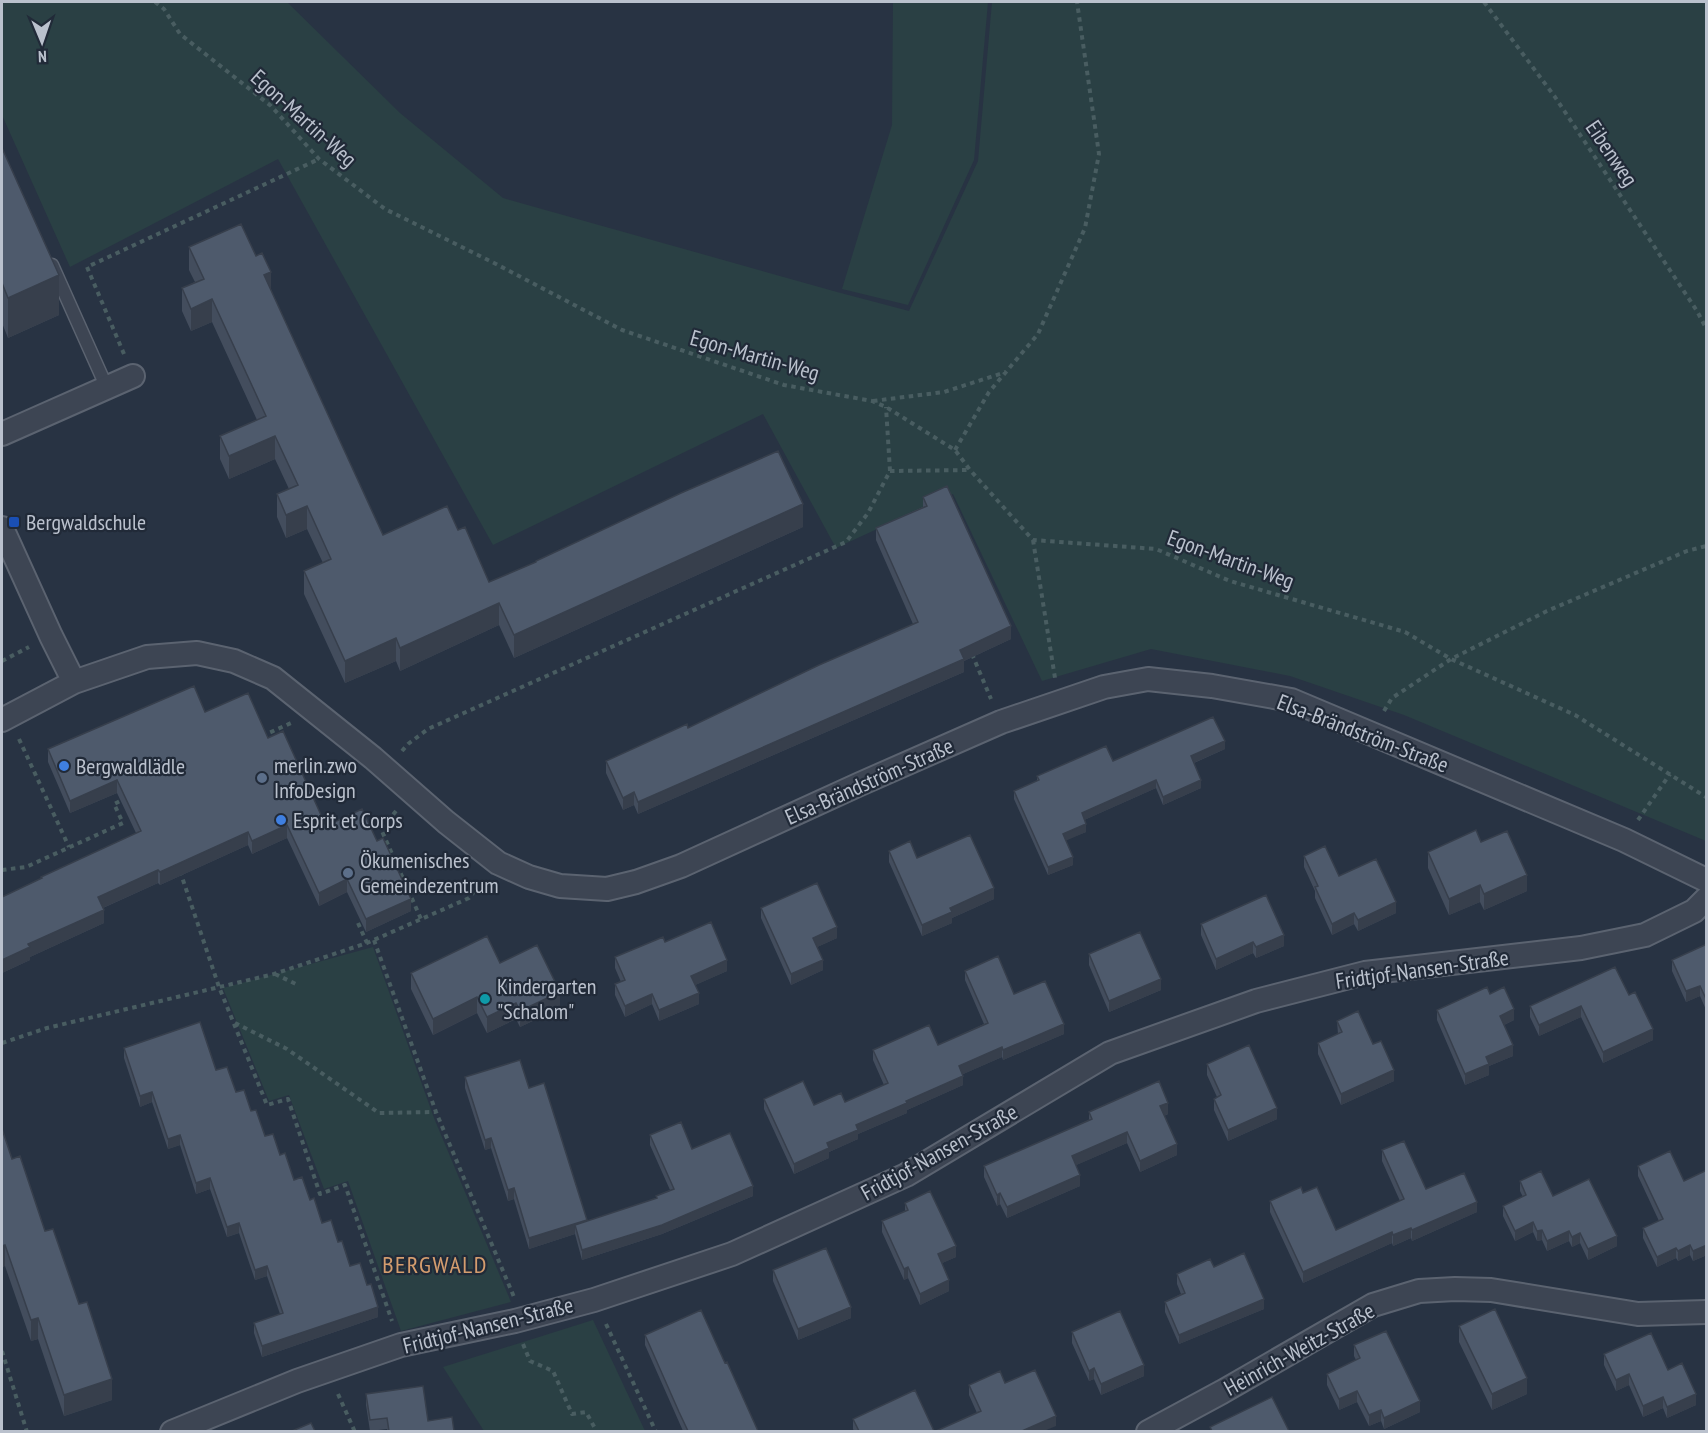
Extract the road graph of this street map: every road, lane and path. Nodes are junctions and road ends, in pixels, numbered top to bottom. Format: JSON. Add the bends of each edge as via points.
{"nodes":[{"id":1,"x":155,"y":2,"type":"edge"},
{"id":2,"x":1077,"y":2,"type":"edge"},
{"id":3,"x":1484,"y":2,"type":"edge"},
{"id":4,"x":319,"y":159,"type":"junction"},
{"id":5,"x":49,"y":258,"type":"edge"},
{"id":6,"x":1707,"y":328,"type":"edge"},
{"id":7,"x":1006,"y":372,"type":"junction"},
{"id":8,"x":133,"y":376,"type":"joint"},
{"id":9,"x":106,"y":388,"type":"junction"},
{"id":10,"x":872,"y":401,"type":"junction"},
{"id":11,"x":886,"y":407,"type":"junction"},
{"id":12,"x":2,"y":434,"type":"edge"},
{"id":13,"x":955,"y":450,"type":"junction"},
{"id":14,"x":970,"y":470,"type":"junction"},
{"id":15,"x":890,"y":471,"type":"junction"},
{"id":16,"x":2,"y":528,"type":"edge"},
{"id":17,"x":1033,"y":540,"type":"junction"},
{"id":18,"x":1707,"y":546,"type":"edge"},
{"id":19,"x":968,"y":645,"type":"edge"},
{"id":20,"x":1451,"y":659,"type":"junction"},
{"id":21,"x":74,"y":682,"type":"junction"},
{"id":22,"x":1059,"y":703,"type":"junction"},
{"id":23,"x":316,"y":712,"type":"junction"},
{"id":24,"x":5,"y":719,"type":"edge"},
{"id":25,"x":1001,"y":722,"type":"junction"},
{"id":26,"x":1370,"y":733,"type":"junction"},
{"id":27,"x":252,"y":741,"type":"edge"},
{"id":28,"x":387,"y":770,"type":"junction"},
{"id":29,"x":1670,"y":774,"type":"junction"},
{"id":30,"x":412,"y":792,"type":"junction"},
{"id":31,"x":1707,"y":797,"type":"edge"},
{"id":32,"x":124,"y":799,"type":"edge"},
{"id":33,"x":1624,"y":840,"type":"junction"},
{"id":34,"x":69,"y":847,"type":"junction"},
{"id":35,"x":178,"y":863,"type":"edge"},
{"id":36,"x":498,"y":863,"type":"junction"},
{"id":37,"x":2,"y":870,"type":"edge"},
{"id":38,"x":1707,"y":880,"type":"edge"},
{"id":39,"x":1707,"y":899,"type":"edge"},
{"id":40,"x":421,"y":919,"type":"junction"},
{"id":41,"x":358,"y":923,"type":"edge"},
{"id":42,"x":374,"y":940,"type":"junction"},
{"id":43,"x":367,"y":943,"type":"junction"},
{"id":44,"x":274,"y":974,"type":"junction"},
{"id":45,"x":298,"y":985,"type":"dead end"},
{"id":46,"x":219,"y":987,"type":"junction"},
{"id":47,"x":234,"y":1023,"type":"junction"},
{"id":48,"x":2,"y":1043,"type":"edge"},
{"id":49,"x":436,"y":1112,"type":"junction"},
{"id":50,"x":382,"y":1295,"type":"dead end"},
{"id":51,"x":594,"y":1300,"type":"junction"},
{"id":52,"x":515,"y":1311,"type":"junction"},
{"id":53,"x":1707,"y":1312,"type":"edge"},
{"id":54,"x":2,"y":1351,"type":"edge"},
{"id":55,"x":348,"y":1417,"type":"dead end"},
{"id":56,"x":27,"y":1431,"type":"edge"},
{"id":57,"x":172,"y":1431,"type":"edge"},
{"id":58,"x":355,"y":1431,"type":"edge"},
{"id":59,"x":597,"y":1431,"type":"edge"},
{"id":60,"x":656,"y":1431,"type":"edge"},
{"id":61,"x":1148,"y":1431,"type":"edge"}],
"edges":[{"from":1,"to":4,"type":"path","name":"Egon-Martin-Weg","via":[[180,34],[271,106]]},
{"from":2,"to":7,"type":"path","via":[[1099,154],[1085,228],[1038,334]]},
{"from":3,"to":6,"type":"path","name":"Eibenweg","via":[[1555,97]]},
{"from":4,"to":8,"type":"path","via":[[87,267]]},
{"from":4,"to":10,"type":"path","name":"Egon-Martin-Weg","via":[[385,209],[622,330],[784,385]]},
{"from":5,"to":9,"type":"lane"},
{"from":7,"to":10,"type":"path","via":[[944,392]]},
{"from":7,"to":13,"type":"path","via":[[988,392]]},
{"from":8,"to":9,"type":"street"},
{"from":9,"to":12,"type":"street"},
{"from":10,"to":11,"type":"path","name":"Egon-Martin-Weg"},
{"from":11,"to":13,"type":"path","name":"Egon-Martin-Weg"},
{"from":11,"to":15,"type":"path"},
{"from":13,"to":14,"type":"path","name":"Egon-Martin-Weg"},
{"from":14,"to":15,"type":"path"},
{"from":14,"to":17,"type":"path","name":"Egon-Martin-Weg"},
{"from":15,"to":28,"type":"path","via":[[868,513],[846,542],[428,729],[408,744]]},
{"from":16,"to":21,"type":"street"},
{"from":17,"to":20,"type":"path","name":"Egon-Martin-Weg","via":[[1156,549],[1230,581],[1405,632]]},
{"from":17,"to":22,"type":"path"},
{"from":18,"to":20,"type":"path","via":[[1547,611]]},
{"from":19,"to":25,"type":"path"},
{"from":20,"to":26,"type":"path","via":[[1392,698]]},
{"from":20,"to":29,"type":"path","name":"Egon-Martin-Weg","via":[[1575,716]]},
{"from":21,"to":23,"type":"street","name":"Elsa-Brändström-Straße","via":[[147,657],[197,653],[234,661],[273,678]]},
{"from":21,"to":24,"type":"street","name":"Elsa-Brändström-Straße"},
{"from":22,"to":25,"type":"street","name":"Elsa-Brändström-Straße"},
{"from":22,"to":26,"type":"street","name":"Elsa-Brändström-Straße","via":[[1104,687],[1148,679],[1291,700]]},
{"from":23,"to":27,"type":"path"},
{"from":23,"to":28,"type":"street","name":"Elsa-Brändström-Straße"},
{"from":24,"to":34,"type":"path"},
{"from":25,"to":36,"type":"street","name":"Elsa-Brändström-Straße","via":[[681,866],[636,882],[607,889],[560,886]]},
{"from":26,"to":33,"type":"street","name":"Elsa-Brändström-Straße"},
{"from":28,"to":30,"type":"street","name":"Elsa-Brändström-Straße"},
{"from":29,"to":31,"type":"path","name":"Egon-Martin-Weg"},
{"from":29,"to":33,"type":"path"},
{"from":30,"to":36,"type":"street","name":"Elsa-Brändström-Straße"},
{"from":30,"to":40,"type":"path","via":[[381,829]]},
{"from":32,"to":34,"type":"path","via":[[114,804],[123,823]]},
{"from":33,"to":38,"type":"street","name":"Elsa-Brändström-Straße"},
{"from":34,"to":37,"type":"path","via":[[26,867]]},
{"from":35,"to":46,"type":"path"},
{"from":36,"to":40,"type":"path","via":[[468,898]]},
{"from":39,"to":51,"type":"street","name":"Fridtjof-Nansen-Straße","via":[[1694,911],[1645,934],[1581,948],[1365,973],[1256,1001],[1110,1053],[906,1175],[732,1254]]},
{"from":40,"to":42,"type":"path"},
{"from":41,"to":43,"type":"path"},
{"from":42,"to":43,"type":"path"},
{"from":42,"to":49,"type":"path"},
{"from":43,"to":44,"type":"path"},
{"from":44,"to":45,"type":"path"},
{"from":44,"to":46,"type":"path"},
{"from":46,"to":47,"type":"path"},
{"from":46,"to":48,"type":"path","via":[[47,1028]]},
{"from":47,"to":49,"type":"path","via":[[287,1049],[379,1113]]},
{"from":47,"to":50,"type":"path","via":[[267,1105],[288,1099],[320,1194],[345,1185]]},
{"from":49,"to":52,"type":"path"},
{"from":51,"to":52,"type":"street","name":"Fridtjof-Nansen-Straße"},
{"from":51,"to":60,"type":"path"},
{"from":52,"to":57,"type":"street","name":"Fridtjof-Nansen-Straße","via":[[297,1381]]},
{"from":52,"to":59,"type":"path","via":[[530,1361],[554,1371],[572,1414],[586,1412]]},
{"from":53,"to":61,"type":"street","name":"Heinrich-Weitz-Straße","via":[[1638,1314],[1491,1290],[1419,1291],[1373,1305]]},
{"from":54,"to":56,"type":"path"},
{"from":55,"to":58,"type":"path"}]}
